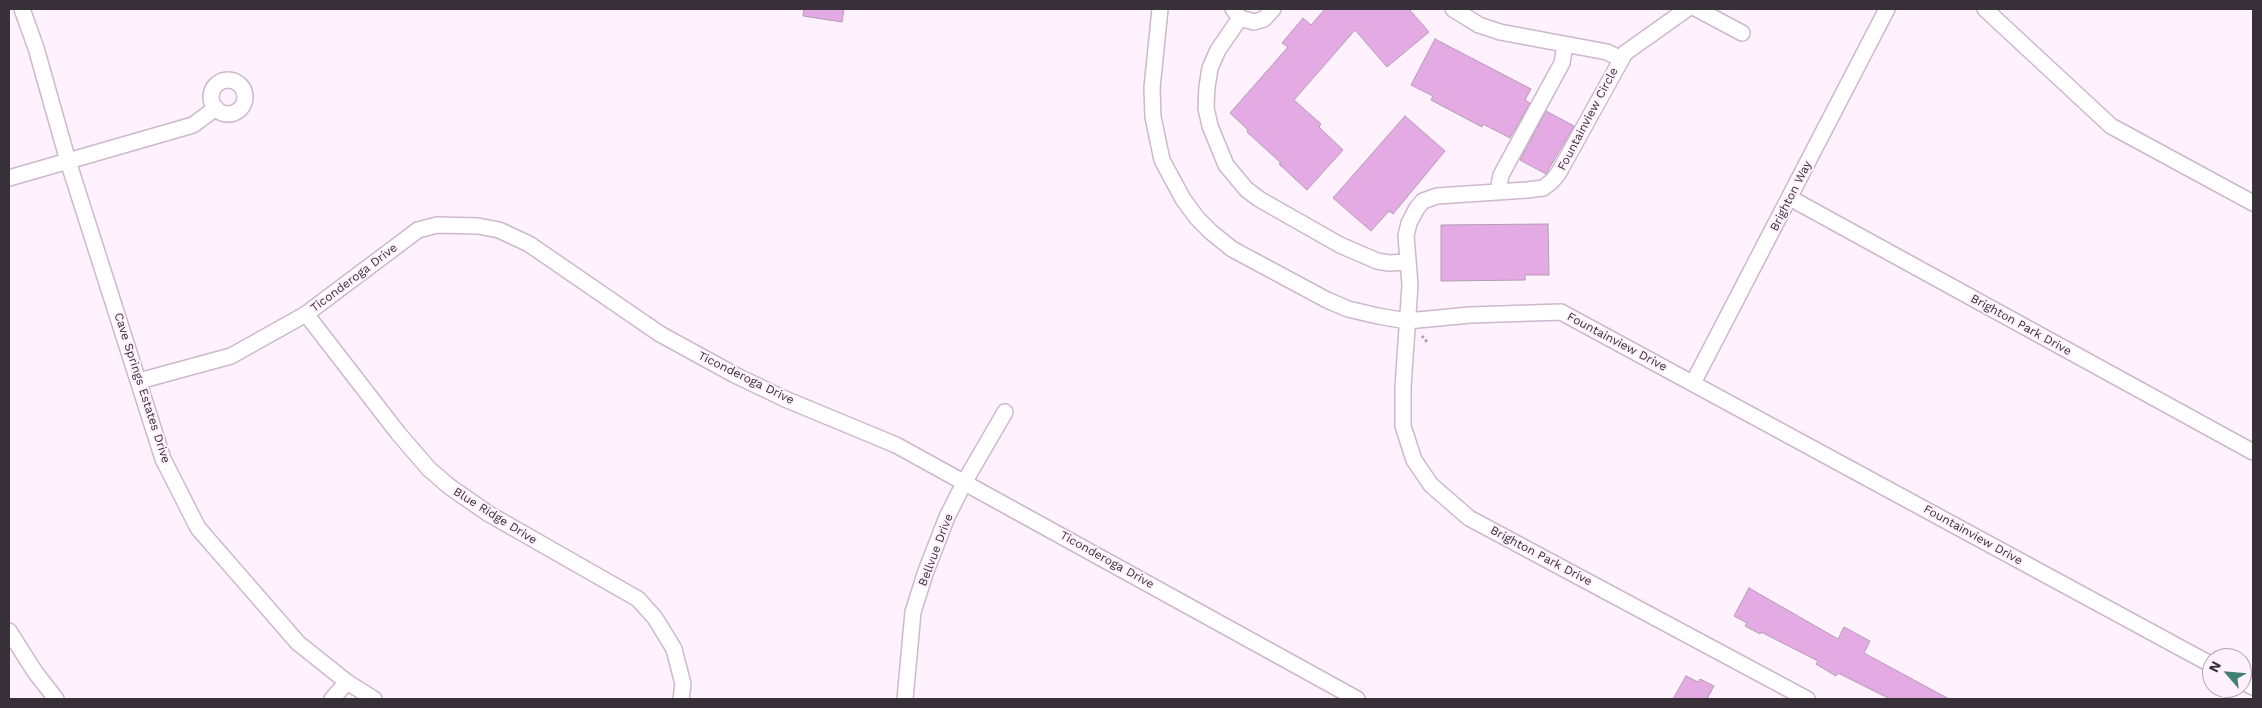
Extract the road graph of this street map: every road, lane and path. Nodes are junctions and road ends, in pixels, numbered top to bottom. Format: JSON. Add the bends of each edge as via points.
{"nodes":[{"id":1,"x":22,"y":9,"type":"edge"},
{"id":2,"x":1160,"y":9,"type":"edge"},
{"id":3,"x":1273,"y":9,"type":"edge"},
{"id":4,"x":1454,"y":9,"type":"edge"},
{"id":5,"x":1687,"y":9,"type":"edge"},
{"id":6,"x":1697,"y":9,"type":"edge"},
{"id":7,"x":1887,"y":9,"type":"edge"},
{"id":8,"x":1985,"y":9,"type":"edge"},
{"id":9,"x":1236,"y":13,"type":"edge"},
{"id":10,"x":1742,"y":33,"type":"dead end"},
{"id":11,"x":1566,"y":45,"type":"junction"},
{"id":12,"x":1621,"y":59,"type":"junction"},
{"id":13,"x":216,"y":108,"type":"dead end"},
{"id":14,"x":68,"y":161,"type":"junction"},
{"id":15,"x":9,"y":178,"type":"edge"},
{"id":16,"x":1498,"y":191,"type":"junction"},
{"id":17,"x":1790,"y":198,"type":"junction"},
{"id":18,"x":2253,"y":203,"type":"edge"},
{"id":19,"x":1407,"y":262,"type":"junction"},
{"id":20,"x":306,"y":314,"type":"junction"},
{"id":21,"x":1407,"y":321,"type":"junction"},
{"id":22,"x":139,"y":381,"type":"junction"},
{"id":23,"x":1693,"y":383,"type":"junction"},
{"id":24,"x":1005,"y":412,"type":"dead end"},
{"id":25,"x":2253,"y":452,"type":"edge"},
{"id":26,"x":965,"y":481,"type":"junction"},
{"id":27,"x":9,"y":631,"type":"edge"},
{"id":28,"x":2202,"y":660,"type":"edge"},
{"id":29,"x":347,"y":682,"type":"junction"},
{"id":30,"x":56,"y":699,"type":"edge"},
{"id":31,"x":332,"y":699,"type":"edge"},
{"id":32,"x":374,"y":699,"type":"edge"},
{"id":33,"x":681,"y":699,"type":"edge"},
{"id":34,"x":905,"y":699,"type":"edge"},
{"id":35,"x":1357,"y":699,"type":"edge"},
{"id":36,"x":1808,"y":699,"type":"edge"}],
"edges":[{"from":1,"to":14,"type":"street","name":"Cave Springs Estates Drive"},
{"from":2,"to":21,"type":"street","name":"Fountainview Drive","via":[[1152,88],[1155,133],[1169,176],[1197,218],[1232,249],[1327,300],[1348,309]]},
{"from":3,"to":9,"type":"street","via":[[1260,21],[1249,22]]},
{"from":4,"to":11,"type":"street","name":"Fountainview Circle","via":[[1479,25],[1500,32]]},
{"from":5,"to":12,"type":"street","name":"Fountainview Circle","via":[[1634,46]]},
{"from":6,"to":10,"type":"street"},
{"from":7,"to":17,"type":"street","name":"Brighton Way"},
{"from":8,"to":18,"type":"street","via":[[2111,126]]},
{"from":9,"to":19,"type":"street","via":[[1210,68],[1207,87],[1206,108],[1210,126],[1226,165],[1246,189],[1276,211],[1359,254],[1389,263]]},
{"from":11,"to":12,"type":"street","name":"Fountainview Circle","via":[[1607,52]]},
{"from":11,"to":16,"type":"street","via":[[1562,64],[1501,175]]},
{"from":12,"to":16,"type":"street","name":"Fountainview Circle","via":[[1551,182],[1543,188]]},
{"from":13,"to":14,"type":"street","via":[[193,125]]},
{"from":14,"to":15,"type":"street"},
{"from":14,"to":22,"type":"street","name":"Cave Springs Estates Drive"},
{"from":16,"to":19,"type":"street","name":"Fountainview Circle","via":[[1437,196],[1423,201],[1409,223]]},
{"from":17,"to":23,"type":"street","name":"Brighton Way"},
{"from":17,"to":25,"type":"street","name":"Brighton Park Drive"},
{"from":19,"to":21,"type":"street","name":"Fountainview Circle","via":[[1410,285]]},
{"from":20,"to":22,"type":"street","name":"Ticonderoga Drive","via":[[231,356]]},
{"from":20,"to":26,"type":"street","name":"Ticonderoga Drive","via":[[418,230],[437,225],[498,230],[529,244],[660,334],[735,376],[896,444]]},
{"from":20,"to":33,"type":"street","name":"Blue Ridge Drive","via":[[429,469],[496,518],[638,599],[655,618],[674,649],[684,684]]},
{"from":21,"to":23,"type":"street","name":"Fountainview Drive","via":[[1560,312]]},
{"from":21,"to":36,"type":"street","name":"Brighton Park Drive","via":[[1403,426],[1414,460],[1431,485],[1469,518]]},
{"from":22,"to":29,"type":"street","name":"Cave Springs Estates Drive","via":[[163,459],[198,528],[298,643]]},
{"from":23,"to":28,"type":"street","name":"Fountainview Drive"},
{"from":24,"to":26,"type":"street","name":"Bellvue Drive"},
{"from":26,"to":34,"type":"street","name":"Bellvue Drive","via":[[947,517],[913,612]]},
{"from":26,"to":35,"type":"street","name":"Ticonderoga Drive"},
{"from":27,"to":30,"type":"street"},
{"from":29,"to":31,"type":"street"},
{"from":29,"to":32,"type":"street","name":"Cave Springs Estates Drive"}]}
